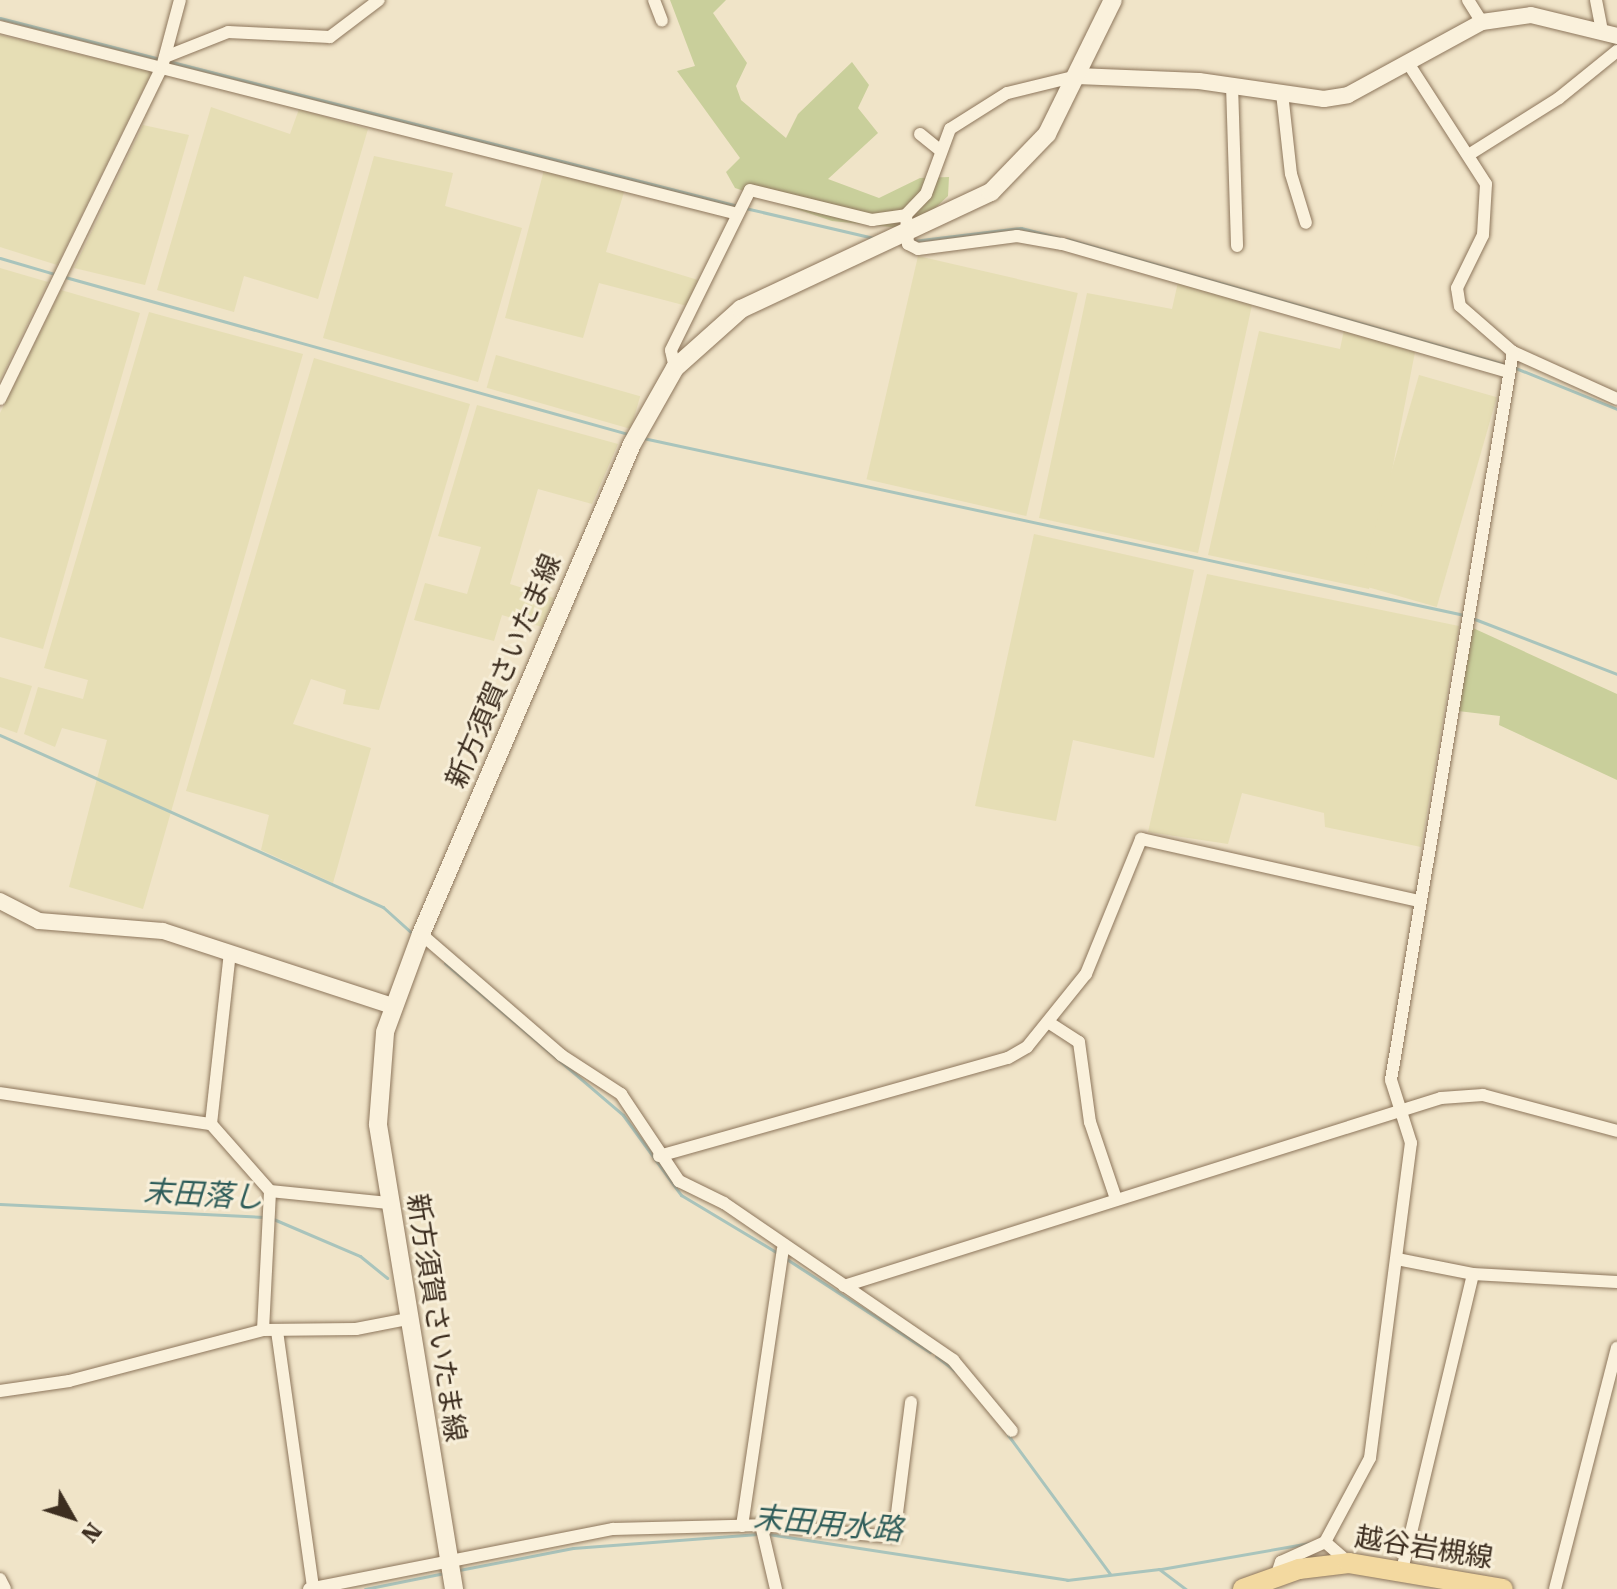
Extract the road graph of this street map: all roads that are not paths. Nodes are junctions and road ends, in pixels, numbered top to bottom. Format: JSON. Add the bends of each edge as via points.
{"nodes":[{"id":1,"x":180,"y":0,"type":"edge"},
{"id":2,"x":379,"y":0,"type":"edge"},
{"id":3,"x":654,"y":0,"type":"edge"},
{"id":4,"x":1113,"y":0,"type":"edge"},
{"id":5,"x":1468,"y":0,"type":"edge"},
{"id":6,"x":1596,"y":0,"type":"edge"},
{"id":7,"x":662,"y":21,"type":"dead end"},
{"id":8,"x":1482,"y":22,"type":"junction"},
{"id":9,"x":0,"y":27,"type":"edge"},
{"id":10,"x":1609,"y":33,"type":"edge"},
{"id":11,"x":1617,"y":51,"type":"edge"},
{"id":12,"x":163,"y":62,"type":"junction"},
{"id":13,"x":1408,"y":63,"type":"junction"},
{"id":14,"x":1077,"y":76,"type":"junction"},
{"id":15,"x":1232,"y":85,"type":"junction"},
{"id":16,"x":1282,"y":93,"type":"junction"},
{"id":17,"x":920,"y":134,"type":"dead end"},
{"id":18,"x":940,"y":150,"type":"junction"},
{"id":19,"x":1470,"y":154,"type":"junction"},
{"id":20,"x":734,"y":213,"type":"junction"},
{"id":21,"x":906,"y":215,"type":"junction"},
{"id":22,"x":1306,"y":223,"type":"dead end"},
{"id":23,"x":908,"y":237,"type":"junction"},
{"id":24,"x":1237,"y":246,"type":"dead end"},
{"id":25,"x":1513,"y":352,"type":"junction"},
{"id":26,"x":675,"y":368,"type":"junction"},
{"id":27,"x":1507,"y":372,"type":"junction"},
{"id":28,"x":0,"y":399,"type":"edge"},
{"id":29,"x":1617,"y":399,"type":"edge"},
{"id":30,"x":1419,"y":901,"type":"junction"},
{"id":31,"x":2,"y":909,"type":"edge"},
{"id":32,"x":421,"y":934,"type":"junction"},
{"id":33,"x":230,"y":952,"type":"junction"},
{"id":34,"x":392,"y":1006,"type":"junction"},
{"id":35,"x":1048,"y":1022,"type":"junction"},
{"id":36,"x":0,"y":1093,"type":"edge"},
{"id":37,"x":1400,"y":1108,"type":"junction"},
{"id":38,"x":211,"y":1124,"type":"junction"},
{"id":39,"x":1617,"y":1131,"type":"edge"},
{"id":40,"x":659,"y":1156,"type":"junction"},
{"id":41,"x":270,"y":1191,"type":"junction"},
{"id":42,"x":1116,"y":1199,"type":"junction"},
{"id":43,"x":388,"y":1203,"type":"junction"},
{"id":44,"x":783,"y":1249,"type":"junction"},
{"id":45,"x":1397,"y":1259,"type":"junction"},
{"id":46,"x":1473,"y":1274,"type":"junction"},
{"id":47,"x":1617,"y":1282,"type":"edge"},
{"id":48,"x":844,"y":1286,"type":"junction"},
{"id":49,"x":408,"y":1319,"type":"junction"},
{"id":50,"x":270,"y":1331,"type":"junction"},
{"id":51,"x":1617,"y":1348,"type":"edge"},
{"id":52,"x":0,"y":1391,"type":"edge"},
{"id":53,"x":911,"y":1402,"type":"dead end"},
{"id":54,"x":1012,"y":1431,"type":"dead end"},
{"id":55,"x":761,"y":1525,"type":"junction"},
{"id":56,"x":742,"y":1526,"type":"junction"},
{"id":57,"x":1325,"y":1542,"type":"junction"},
{"id":58,"x":448,"y":1562,"type":"junction"},
{"id":59,"x":1349,"y":1563,"type":"junction"},
{"id":60,"x":1402,"y":1570,"type":"junction"},
{"id":61,"x":1276,"y":1577,"type":"junction"},
{"id":62,"x":0,"y":1579,"type":"edge"},
{"id":63,"x":311,"y":1588,"type":"edge"},
{"id":64,"x":5,"y":1589,"type":"edge"},
{"id":65,"x":454,"y":1589,"type":"edge"},
{"id":66,"x":776,"y":1589,"type":"edge"},
{"id":67,"x":1243,"y":1589,"type":"edge"},
{"id":68,"x":1503,"y":1589,"type":"edge"},
{"id":69,"x":1555,"y":1589,"type":"edge"}],
"edges":[{"from":1,"to":12,"type":"street"},
{"from":2,"to":12,"type":"street","via":[[330,37],[228,32]]},
{"from":3,"to":7,"type":"street"},
{"from":4,"to":14,"type":"main road","name":"新方須賀さいたま線"},
{"from":5,"to":8,"type":"street"},
{"from":6,"to":10,"type":"street"},
{"from":8,"to":10,"type":"street","via":[[1531,15]]},
{"from":8,"to":13,"type":"street"},
{"from":9,"to":12,"type":"street"},
{"from":11,"to":19,"type":"street","via":[[1559,98]]},
{"from":12,"to":20,"type":"street"},
{"from":12,"to":28,"type":"street"},
{"from":13,"to":16,"type":"street","via":[[1348,95]]},
{"from":13,"to":19,"type":"street"},
{"from":14,"to":15,"type":"street"},
{"from":14,"to":18,"type":"street","via":[[1007,93],[950,129]]},
{"from":14,"to":23,"type":"main road","name":"新方須賀さいたま線","via":[[1047,134],[1011,176],[963,210]]},
{"from":15,"to":16,"type":"street"},
{"from":15,"to":24,"type":"street"},
{"from":16,"to":22,"type":"street","via":[[1291,174]]},
{"from":17,"to":18,"type":"street"},
{"from":18,"to":21,"type":"street","via":[[926,194]]},
{"from":19,"to":25,"type":"street","via":[[1488,202],[1483,235],[1457,288],[1460,306]]},
{"from":20,"to":21,"type":"street","via":[[741,196],[761,190],[872,220]]},
{"from":20,"to":26,"type":"street","via":[[671,350]]},
{"from":21,"to":23,"type":"street"},
{"from":23,"to":26,"type":"main road","name":"新方須賀さいたま線","via":[[741,309]]},
{"from":23,"to":27,"type":"street","via":[[918,249],[1017,236],[1062,244]]},
{"from":25,"to":27,"type":"street"},
{"from":25,"to":29,"type":"street"},
{"from":26,"to":32,"type":"main road","name":"新方須賀さいたま線","via":[[632,444]]},
{"from":27,"to":30,"type":"street"},
{"from":30,"to":35,"type":"street","via":[[1141,839],[1086,974]]},
{"from":30,"to":37,"type":"street","via":[[1391,1080]]},
{"from":31,"to":33,"type":"street","via":[[39,921],[146,927]]},
{"from":32,"to":34,"type":"main road","name":"新方須賀さいたま線"},
{"from":32,"to":40,"type":"street","via":[[561,1055],[621,1094]]},
{"from":33,"to":34,"type":"street"},
{"from":33,"to":38,"type":"street"},
{"from":34,"to":43,"type":"main road","name":"新方須賀さいたま線","via":[[377,1096]]},
{"from":35,"to":40,"type":"street","via":[[1008,1058]]},
{"from":35,"to":42,"type":"street","via":[[1079,1042],[1090,1122]]},
{"from":36,"to":38,"type":"street"},
{"from":37,"to":39,"type":"street","via":[[1483,1095]]},
{"from":37,"to":42,"type":"street"},
{"from":37,"to":45,"type":"street","via":[[1411,1143]]},
{"from":38,"to":41,"type":"street"},
{"from":40,"to":44,"type":"street","via":[[679,1181],[724,1203]]},
{"from":41,"to":43,"type":"street"},
{"from":41,"to":50,"type":"street"},
{"from":42,"to":48,"type":"street"},
{"from":43,"to":49,"type":"main road","name":"新方須賀さいたま線"},
{"from":44,"to":48,"type":"street"},
{"from":44,"to":56,"type":"street"},
{"from":45,"to":46,"type":"street"},
{"from":45,"to":57,"type":"street","via":[[1370,1458]]},
{"from":46,"to":47,"type":"street"},
{"from":46,"to":60,"type":"street"},
{"from":48,"to":54,"type":"street","via":[[953,1360]]},
{"from":49,"to":50,"type":"street"},
{"from":49,"to":58,"type":"main road","name":"新方須賀さいたま線"},
{"from":50,"to":52,"type":"street","via":[[69,1381]]},
{"from":50,"to":63,"type":"street"},
{"from":51,"to":69,"type":"street"},
{"from":53,"to":55,"type":"street","via":[[894,1537]]},
{"from":55,"to":56,"type":"street"},
{"from":55,"to":66,"type":"street"},
{"from":56,"to":58,"type":"street","via":[[613,1529]]},
{"from":57,"to":59,"type":"street"},
{"from":57,"to":61,"type":"street","via":[[1281,1562]]},
{"from":58,"to":63,"type":"street"},
{"from":58,"to":65,"type":"main road","name":"新方須賀さいたま線"},
{"from":59,"to":60,"type":"main road","name":"越谷岩槻線"},
{"from":59,"to":61,"type":"main road","name":"越谷岩槻線"},
{"from":60,"to":68,"type":"main road","name":"越谷岩槻線"},
{"from":61,"to":67,"type":"main road","name":"越谷岩槻線"},
{"from":62,"to":64,"type":"street"}]}
